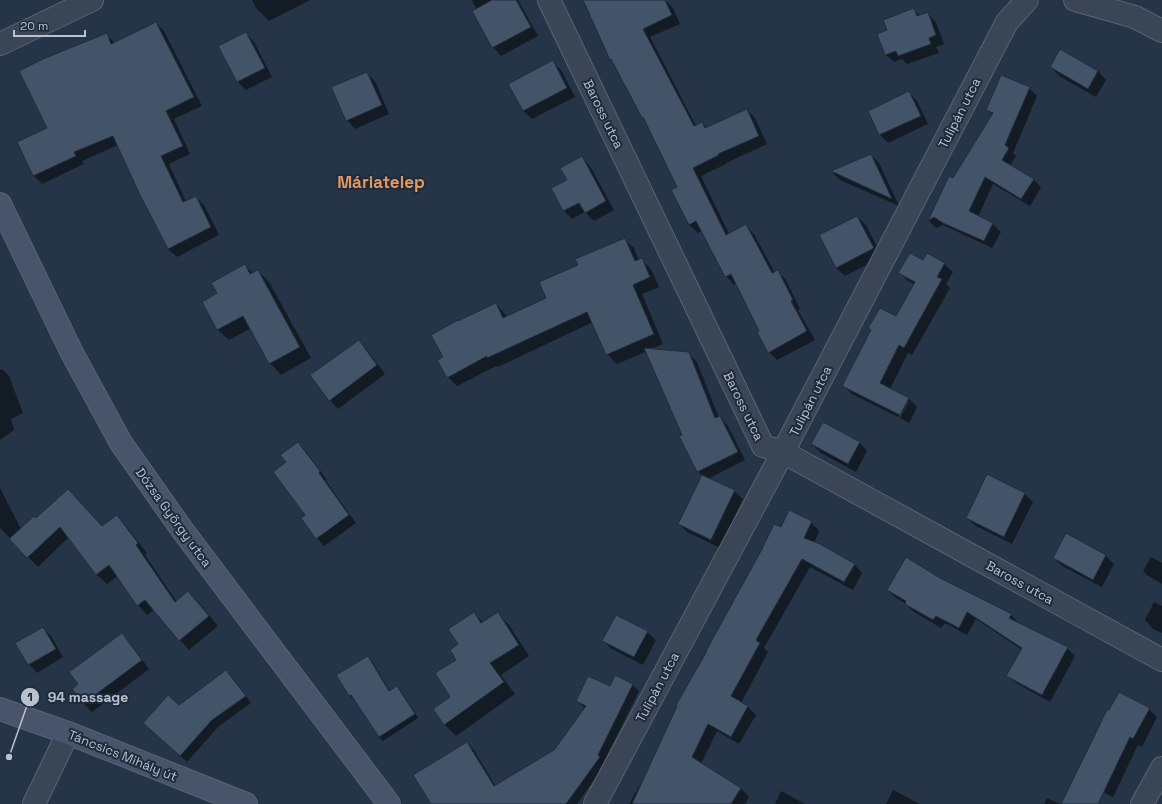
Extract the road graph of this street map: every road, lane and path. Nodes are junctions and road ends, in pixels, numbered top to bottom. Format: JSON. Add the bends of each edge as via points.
{"nodes":[{"id":1,"x":92,"y":0,"type":"edge"},
{"id":2,"x":549,"y":0,"type":"edge"},
{"id":3,"x":1027,"y":0,"type":"edge"},
{"id":4,"x":1075,"y":0,"type":"edge"},
{"id":5,"x":1162,"y":31,"type":"edge"},
{"id":6,"x":0,"y":44,"type":"edge"},
{"id":7,"x":0,"y":204,"type":"edge"},
{"id":8,"x":783,"y":452,"type":"junction"},
{"id":9,"x":1162,"y":660,"type":"edge"},
{"id":10,"x":0,"y":709,"type":"edge"},
{"id":11,"x":68,"y":733,"type":"junction"},
{"id":12,"x":1162,"y":768,"type":"edge"},
{"id":13,"x":34,"y":804,"type":"edge"},
{"id":14,"x":246,"y":804,"type":"edge"},
{"id":15,"x":389,"y":804,"type":"edge"},
{"id":16,"x":595,"y":804,"type":"edge"},
{"id":17,"x":1142,"y":804,"type":"edge"}],
"edges":[{"from":1,"to":6,"type":"street"},
{"from":2,"to":8,"type":"street","name":"Baross utca","via":[[763,446]]},
{"from":3,"to":8,"type":"street","name":"Tulipán utca","via":[[1007,22]]},
{"from":4,"to":5,"type":"street","via":[[1135,17]]},
{"from":7,"to":15,"type":"main road","name":"Dózsa György utca","via":[[72,352],[121,443],[183,531]]},
{"from":8,"to":9,"type":"street","name":"Baross utca"},
{"from":8,"to":16,"type":"street","name":"Tulipán utca"},
{"from":10,"to":11,"type":"main road","name":"Táncsics Mihály út"},
{"from":11,"to":13,"type":"street"},
{"from":11,"to":14,"type":"main road","name":"Táncsics Mihály út"},
{"from":12,"to":17,"type":"street"}]}
